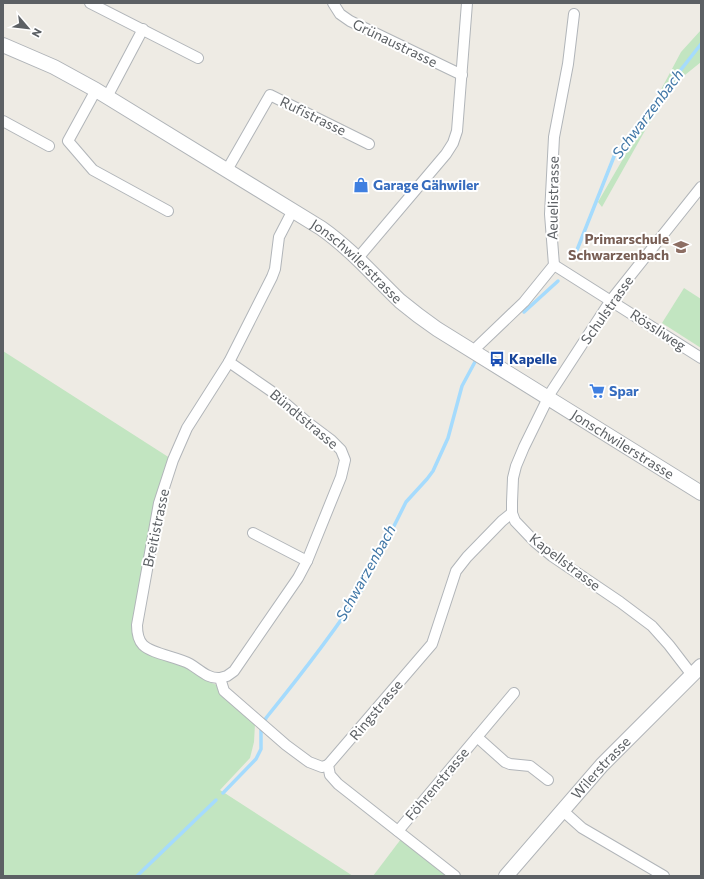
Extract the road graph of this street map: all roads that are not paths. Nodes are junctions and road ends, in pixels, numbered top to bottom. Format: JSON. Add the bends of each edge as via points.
{"nodes":[{"id":1,"x":90,"y":3,"type":"edge"},
{"id":2,"x":333,"y":3,"type":"edge"},
{"id":3,"x":467,"y":3,"type":"edge"},
{"id":4,"x":574,"y":14,"type":"dead end"},
{"id":5,"x":143,"y":29,"type":"junction"},
{"id":6,"x":3,"y":45,"type":"edge"},
{"id":7,"x":198,"y":58,"type":"dead end"},
{"id":8,"x":462,"y":75,"type":"junction"},
{"id":9,"x":102,"y":93,"type":"junction"},
{"id":10,"x":3,"y":121,"type":"edge"},
{"id":11,"x":369,"y":144,"type":"dead end"},
{"id":12,"x":49,"y":146,"type":"dead end"},
{"id":13,"x":227,"y":170,"type":"junction"},
{"id":14,"x":701,"y":187,"type":"edge"},
{"id":15,"x":293,"y":210,"type":"junction"},
{"id":16,"x":168,"y":211,"type":"dead end"},
{"id":17,"x":358,"y":258,"type":"junction"},
{"id":18,"x":554,"y":265,"type":"junction"},
{"id":19,"x":611,"y":300,"type":"junction"},
{"id":20,"x":474,"y":352,"type":"junction"},
{"id":21,"x":701,"y":358,"type":"edge"},
{"id":22,"x":229,"y":362,"type":"junction"},
{"id":23,"x":548,"y":398,"type":"junction"},
{"id":24,"x":701,"y":493,"type":"edge"},
{"id":25,"x":512,"y":513,"type":"junction"},
{"id":26,"x":253,"y":533,"type":"dead end"},
{"id":27,"x":307,"y":561,"type":"junction"},
{"id":28,"x":696,"y":670,"type":"edge"},
{"id":29,"x":220,"y":678,"type":"junction"},
{"id":30,"x":514,"y":693,"type":"dead end"},
{"id":31,"x":477,"y":737,"type":"junction"},
{"id":32,"x":328,"y":766,"type":"junction"},
{"id":33,"x":548,"y":780,"type":"dead end"},
{"id":34,"x":562,"y":810,"type":"junction"},
{"id":35,"x":398,"y":831,"type":"junction"},
{"id":36,"x":454,"y":876,"type":"edge"},
{"id":37,"x":506,"y":876,"type":"edge"},
{"id":38,"x":664,"y":876,"type":"edge"}],
"edges":[{"from":1,"to":5,"type":"street"},
{"from":2,"to":8,"type":"street","name":"Grünaustrasse","via":[[340,14],[350,21]]},
{"from":3,"to":8,"type":"street"},
{"from":4,"to":18,"type":"street","name":"Aeuelistrasse","via":[[568,64],[554,137],[550,214]]},
{"from":5,"to":7,"type":"street"},
{"from":5,"to":9,"type":"street"},
{"from":6,"to":9,"type":"street","name":"Jonschwilerstrasse","via":[[54,66]]},
{"from":8,"to":17,"type":"street","via":[[457,131],[453,143]]},
{"from":9,"to":13,"type":"street","name":"Jonschwilerstrasse"},
{"from":9,"to":16,"type":"street","via":[[68,141],[93,170]]},
{"from":10,"to":12,"type":"street"},
{"from":11,"to":13,"type":"street","name":"Rufistrasse","via":[[270,95]]},
{"from":13,"to":15,"type":"street","name":"Jonschwilerstrasse"},
{"from":14,"to":19,"type":"street","name":"Schulstrasse"},
{"from":15,"to":17,"type":"street","name":"Jonschwilerstrasse"},
{"from":15,"to":22,"type":"street","name":"Breitistrasse","via":[[279,237],[272,277]]},
{"from":17,"to":20,"type":"street","name":"Jonschwilerstrasse","via":[[424,320]]},
{"from":18,"to":19,"type":"street","name":"Rössliweg"},
{"from":18,"to":20,"type":"street","via":[[524,302]]},
{"from":19,"to":21,"type":"street","name":"Rössliweg"},
{"from":19,"to":23,"type":"street","name":"Schulstrasse"},
{"from":20,"to":23,"type":"street","name":"Jonschwilerstrasse"},
{"from":22,"to":27,"type":"street","name":"Bündtstrasse","via":[[271,391],[331,440],[344,455],[345,464],[341,477]]},
{"from":22,"to":29,"type":"street","name":"Breitistrasse","via":[[187,428],[173,460],[159,503],[137,625],[139,638],[149,649],[188,663],[209,676]]},
{"from":23,"to":24,"type":"street","name":"Jonschwilerstrasse"},
{"from":23,"to":25,"type":"street","via":[[516,466]]},
{"from":25,"to":28,"type":"street","name":"Kapellstrasse","via":[[515,521],[540,546],[652,626]]},
{"from":25,"to":32,"type":"street","name":"Ringstrasse","via":[[456,571],[432,644]]},
{"from":26,"to":27,"type":"street"},
{"from":27,"to":29,"type":"street","name":"Bündtstrasse","via":[[234,671]]},
{"from":28,"to":34,"type":"street","name":"Wilerstrasse","via":[[602,765]]},
{"from":29,"to":32,"type":"street","via":[[224,690],[256,719],[309,762],[322,767]]},
{"from":30,"to":31,"type":"street","name":"Föhrenstrasse"},
{"from":31,"to":33,"type":"street","name":"Föhrenstrasse","via":[[506,762],[530,766]]},
{"from":31,"to":35,"type":"street","name":"Föhrenstrasse"},
{"from":32,"to":35,"type":"street","via":[[330,775],[338,784]]},
{"from":34,"to":37,"type":"street","name":"Wilerstrasse"},
{"from":34,"to":38,"type":"street","via":[[582,828]]},
{"from":35,"to":36,"type":"street"}]}
